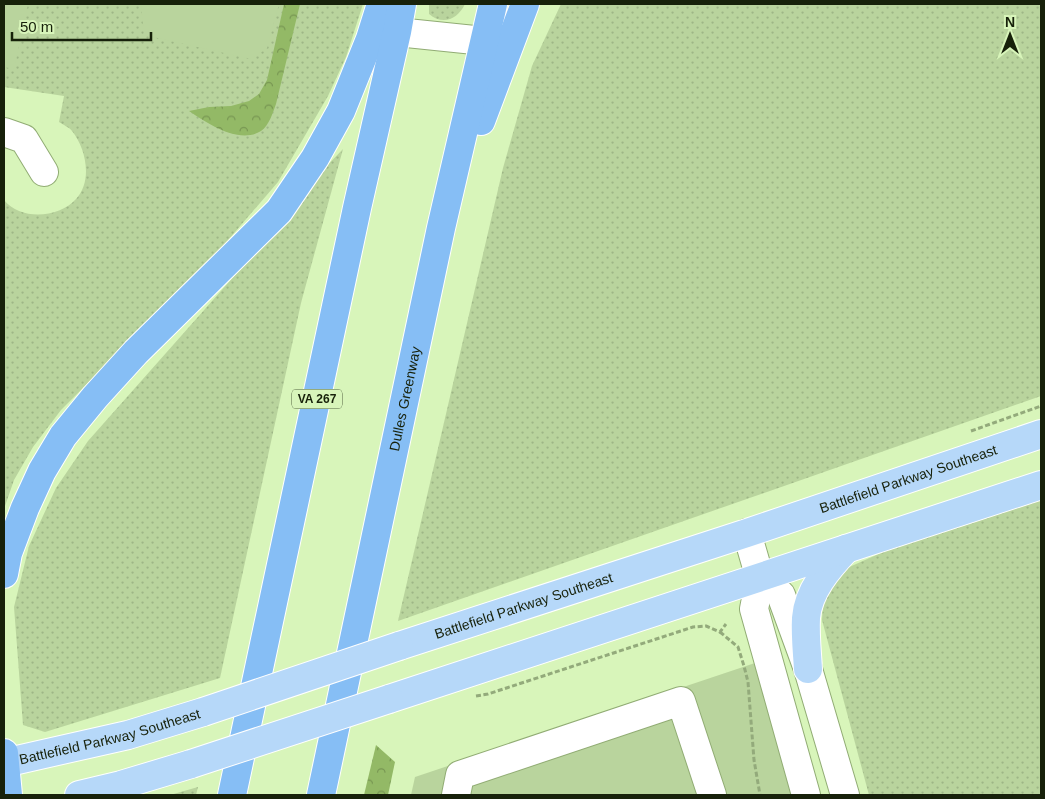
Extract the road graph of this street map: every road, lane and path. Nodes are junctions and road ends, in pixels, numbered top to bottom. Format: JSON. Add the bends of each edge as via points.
{"nodes":[{"id":1,"x":381,"y":4,"type":"edge"},
{"id":2,"x":402,"y":4,"type":"edge"},
{"id":3,"x":492,"y":4,"type":"edge"},
{"id":4,"x":525,"y":4,"type":"edge"},
{"id":5,"x":397,"y":32,"type":"junction"},
{"id":6,"x":484,"y":41,"type":"junction"},
{"id":7,"x":4,"y":132,"type":"edge"},
{"id":8,"x":44,"y":172,"type":"dead end"},
{"id":9,"x":441,"y":228,"type":"junction"},
{"id":10,"x":1041,"y":434,"type":"edge"},
{"id":11,"x":1041,"y":485,"type":"edge"},
{"id":12,"x":747,"y":533,"type":"junction"},
{"id":13,"x":846,"y":548,"type":"junction"},
{"id":14,"x":4,"y":574,"type":"edge"},
{"id":15,"x":760,"y":578,"type":"junction"},
{"id":16,"x":720,"y":632,"type":"dead end"},
{"id":17,"x":808,"y":669,"type":"junction"},
{"id":18,"x":4,"y":760,"type":"edge"},
{"id":19,"x":8,"y":795,"type":"edge"},
{"id":20,"x":80,"y":795,"type":"edge"},
{"id":21,"x":232,"y":795,"type":"edge"},
{"id":22,"x":321,"y":795,"type":"edge"},
{"id":23,"x":456,"y":795,"type":"edge"},
{"id":24,"x":712,"y":795,"type":"edge"},
{"id":25,"x":760,"y":795,"type":"edge"},
{"id":26,"x":806,"y":795,"type":"edge"},
{"id":27,"x":845,"y":795,"type":"edge"}],
"edges":[{"from":1,"to":14,"type":"highway","via":[[341,111],[315,158],[279,211],[136,352],[63,436],[25,508]]},
{"from":2,"to":5,"type":"highway","number":"VA 267"},
{"from":3,"to":6,"type":"highway","name":"Dulles Greenway"},
{"from":4,"to":9,"type":"highway"},
{"from":5,"to":6,"type":"street"},
{"from":5,"to":21,"type":"highway","number":"VA 267"},
{"from":6,"to":9,"type":"highway","name":"Dulles Greenway"},
{"from":7,"to":8,"type":"street","via":[[24,139]]},
{"from":9,"to":22,"type":"highway","name":"Dulles Greenway"},
{"from":10,"to":12,"type":"main road","name":"Battlefield Parkway Southeast"},
{"from":11,"to":13,"type":"main road"},
{"from":12,"to":15,"type":"street"},
{"from":12,"to":18,"type":"main road","name":"Battlefield Parkway Southeast","bridge":true,"via":[[128,735]]},
{"from":13,"to":15,"type":"main road"},
{"from":13,"to":17,"type":"main road","via":[[826,570],[806,617]]},
{"from":15,"to":17,"type":"street","via":[[781,596]]},
{"from":15,"to":20,"type":"main road","bridge":true,"via":[[191,764]]},
{"from":15,"to":26,"type":"street","via":[[754,609]]},
{"from":16,"to":25,"type":"path","via":[[738,647],[748,682]]},
{"from":17,"to":27,"type":"street"},
{"from":18,"to":19,"type":"highway"},
{"from":23,"to":24,"type":"street","via":[[460,775],[681,701]]}]}
